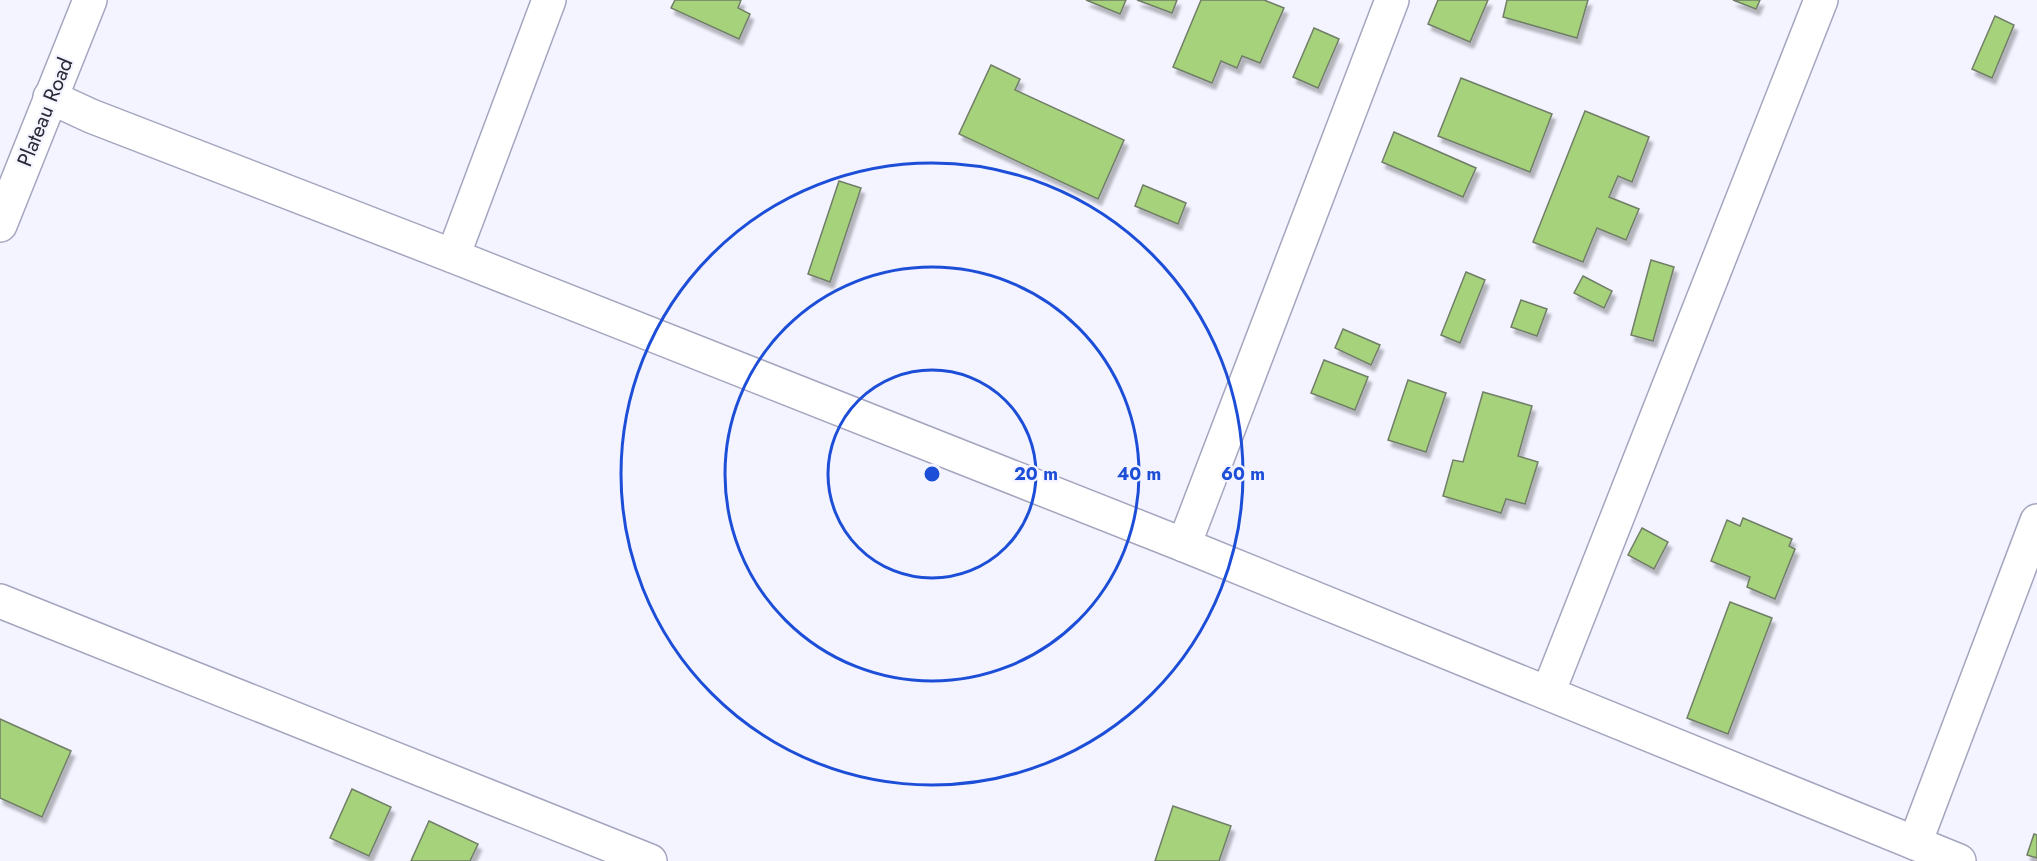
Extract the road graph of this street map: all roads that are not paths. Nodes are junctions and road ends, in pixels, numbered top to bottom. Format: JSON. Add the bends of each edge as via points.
{"nodes":[{"id":1,"x":90,"y":0,"type":"edge"},
{"id":2,"x":549,"y":0,"type":"edge"},
{"id":3,"x":1392,"y":0,"type":"edge"},
{"id":4,"x":1821,"y":0,"type":"edge"},
{"id":5,"x":50,"y":97,"type":"junction"},
{"id":6,"x":0,"y":225,"type":"edge"},
{"id":7,"x":453,"y":256,"type":"junction"},
{"id":8,"x":2037,"y":521,"type":"edge"},
{"id":9,"x":1184,"y":544,"type":"junction"},
{"id":10,"x":0,"y":601,"type":"edge"},
{"id":11,"x":1548,"y":693,"type":"junction"},
{"id":12,"x":1915,"y":843,"type":"junction"},
{"id":13,"x":650,"y":861,"type":"edge"},
{"id":14,"x":1959,"y":861,"type":"edge"}],
"edges":[{"from":1,"to":5,"type":"street","name":"Plateau Road"},
{"from":2,"to":7,"type":"street"},
{"from":3,"to":9,"type":"street"},
{"from":4,"to":11,"type":"street"},
{"from":5,"to":6,"type":"street","name":"Plateau Road"},
{"from":5,"to":7,"type":"street"},
{"from":7,"to":9,"type":"street"},
{"from":8,"to":12,"type":"street"},
{"from":9,"to":11,"type":"street"},
{"from":10,"to":13,"type":"street"},
{"from":11,"to":12,"type":"street"},
{"from":12,"to":14,"type":"street"}]}
